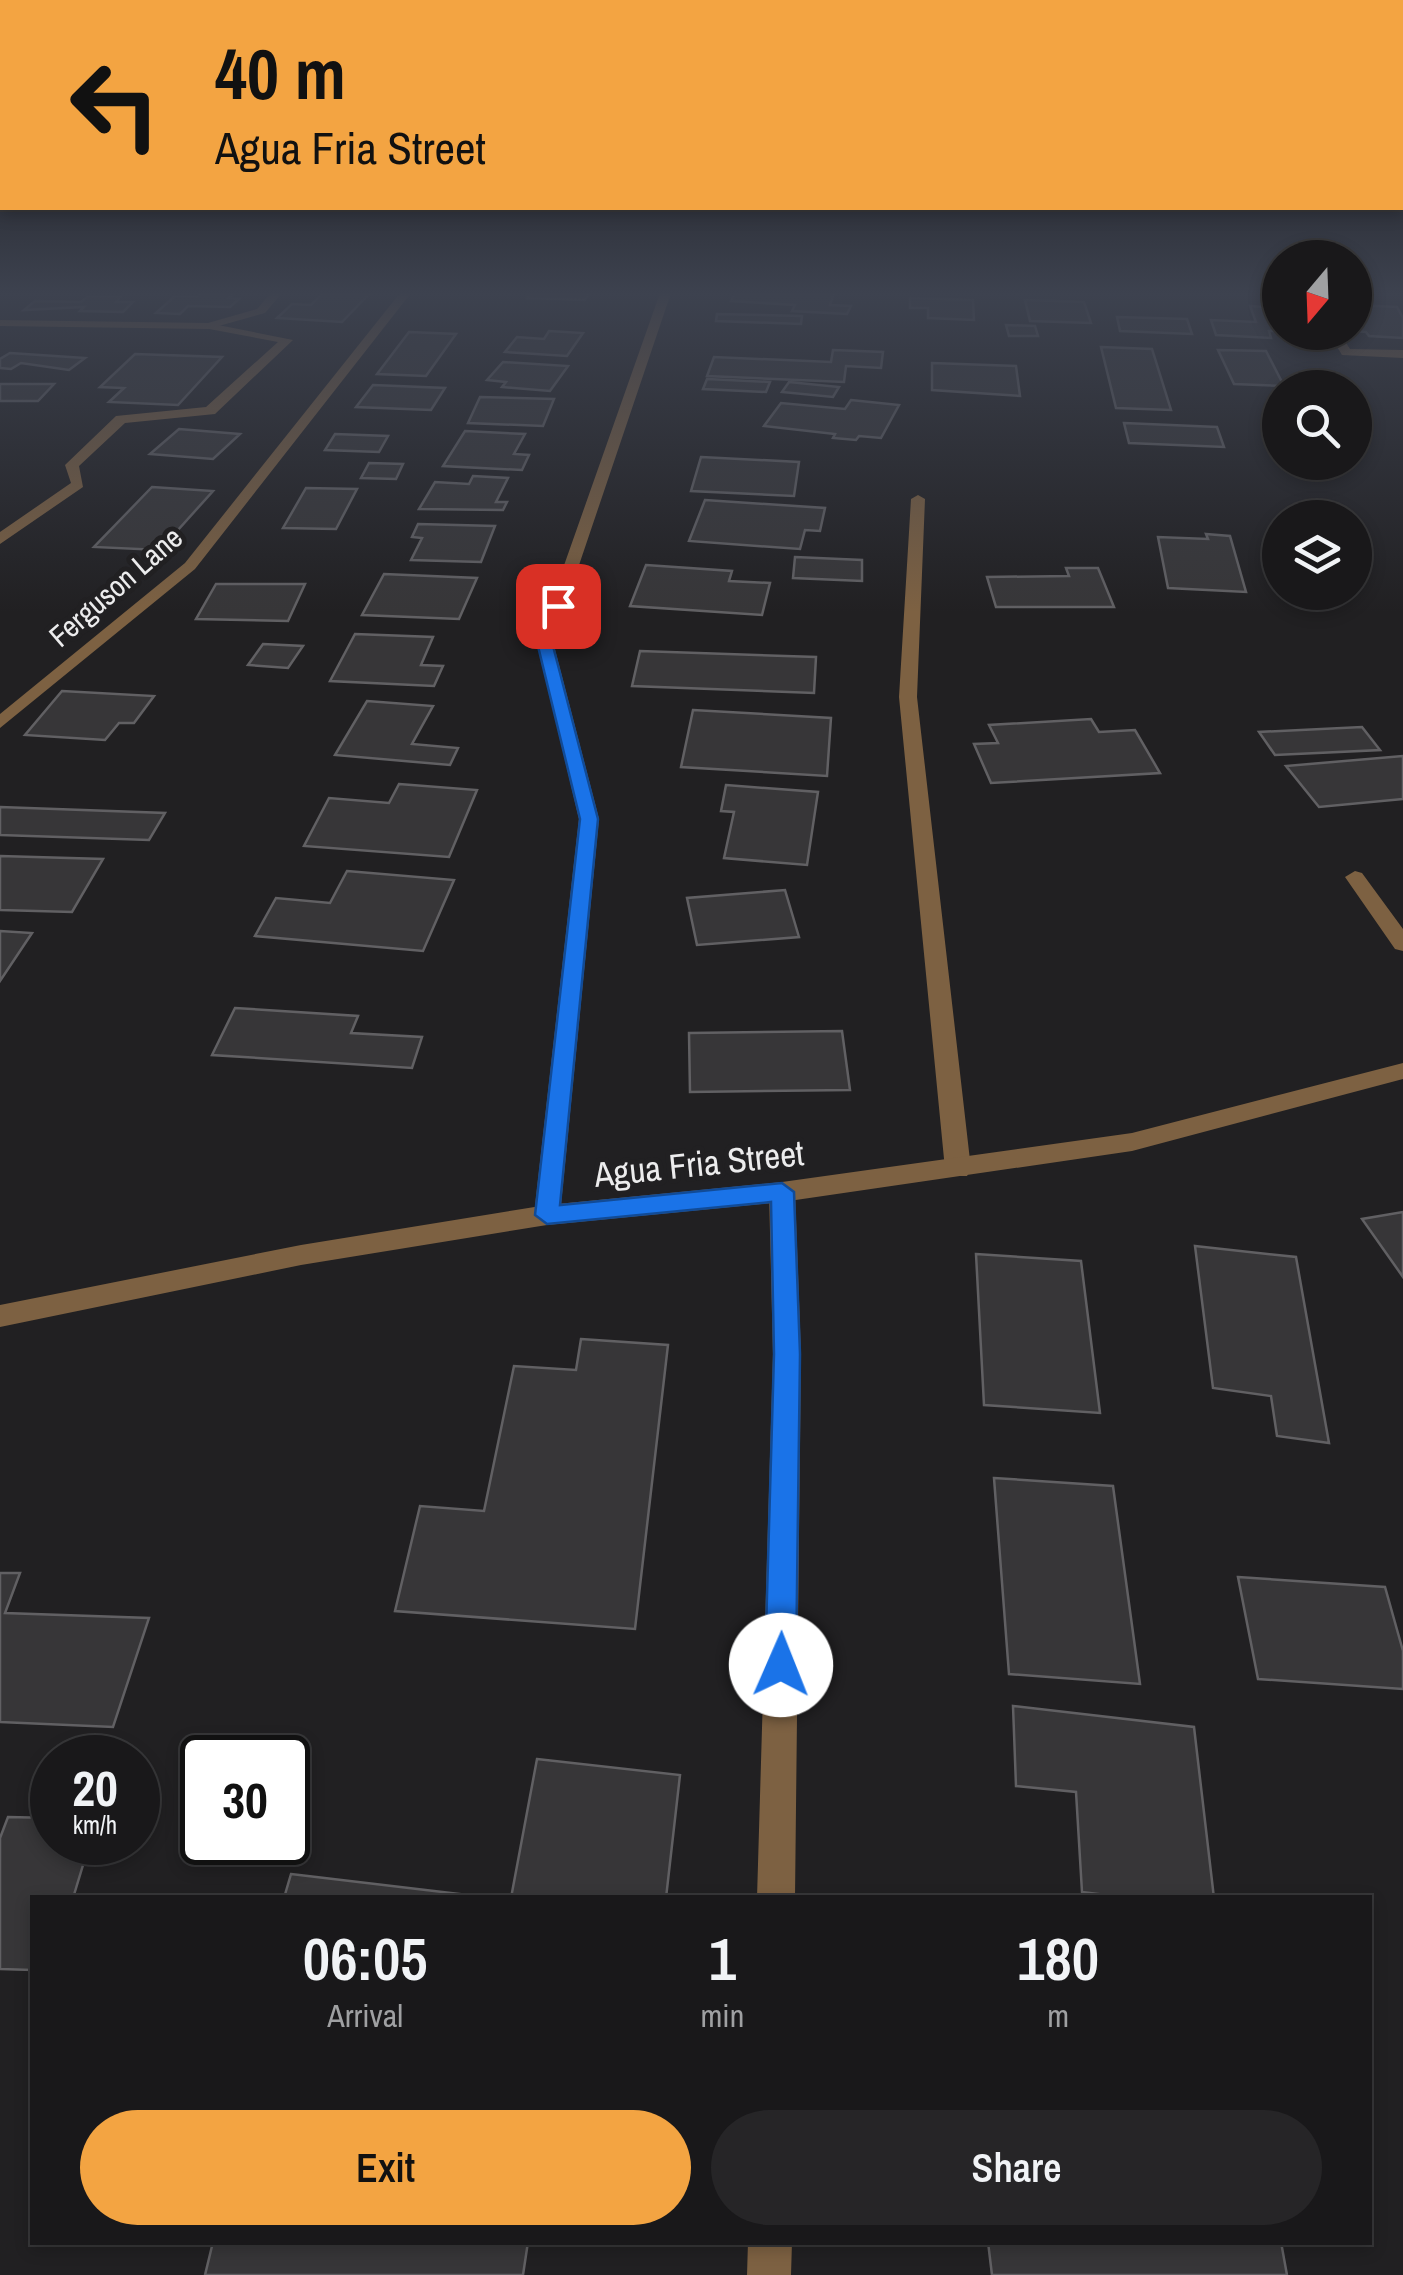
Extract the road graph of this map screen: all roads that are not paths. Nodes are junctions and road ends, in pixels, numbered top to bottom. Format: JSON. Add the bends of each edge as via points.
{"nodes":[{"id":1,"x":223,"y":399,"type":"edge"},
{"id":2,"x":322,"y":399,"type":"edge"},
{"id":3,"x":629,"y":399,"type":"edge"},
{"id":4,"x":918,"y":498,"type":"dead end"},
{"id":5,"x":0,"y":540,"type":"edge"},
{"id":6,"x":0,"y":723,"type":"edge"},
{"id":7,"x":1355,"y":877,"type":"dead end"},
{"id":8,"x":1403,"y":944,"type":"edge"},
{"id":9,"x":1403,"y":1071,"type":"edge"},
{"id":10,"x":958,"y":1170,"type":"junction"},
{"id":11,"x":782,"y":1192,"type":"junction"},
{"id":12,"x":547,"y":1215,"type":"junction"},
{"id":13,"x":0,"y":1316,"type":"edge"},
{"id":14,"x":776,"y":1895,"type":"edge"},
{"id":15,"x":770,"y":2245,"type":"edge"},
{"id":16,"x":769,"y":2275,"type":"edge"}],
"edges":[{"from":1,"to":5,"type":"street","via":[[210,411],[122,418],[72,465],[78,484]]},
{"from":2,"to":6,"type":"street","name":"Ferguson Lane","via":[[190,566]]},
{"from":3,"to":12,"type":"street","via":[[545,642],[589,819]]},
{"from":4,"to":10,"type":"street","via":[[908,697]]},
{"from":7,"to":8,"type":"street"},
{"from":9,"to":10,"type":"street","name":"Agua Fria Street","via":[[1132,1142]]},
{"from":10,"to":11,"type":"street","name":"Agua Fria Street"},
{"from":11,"to":12,"type":"street","name":"Agua Fria Street"},
{"from":11,"to":14,"type":"street","via":[[787,1354]]},
{"from":12,"to":13,"type":"street","name":"Agua Fria Street","via":[[301,1255]]},
{"from":15,"to":16,"type":"street"}]}
